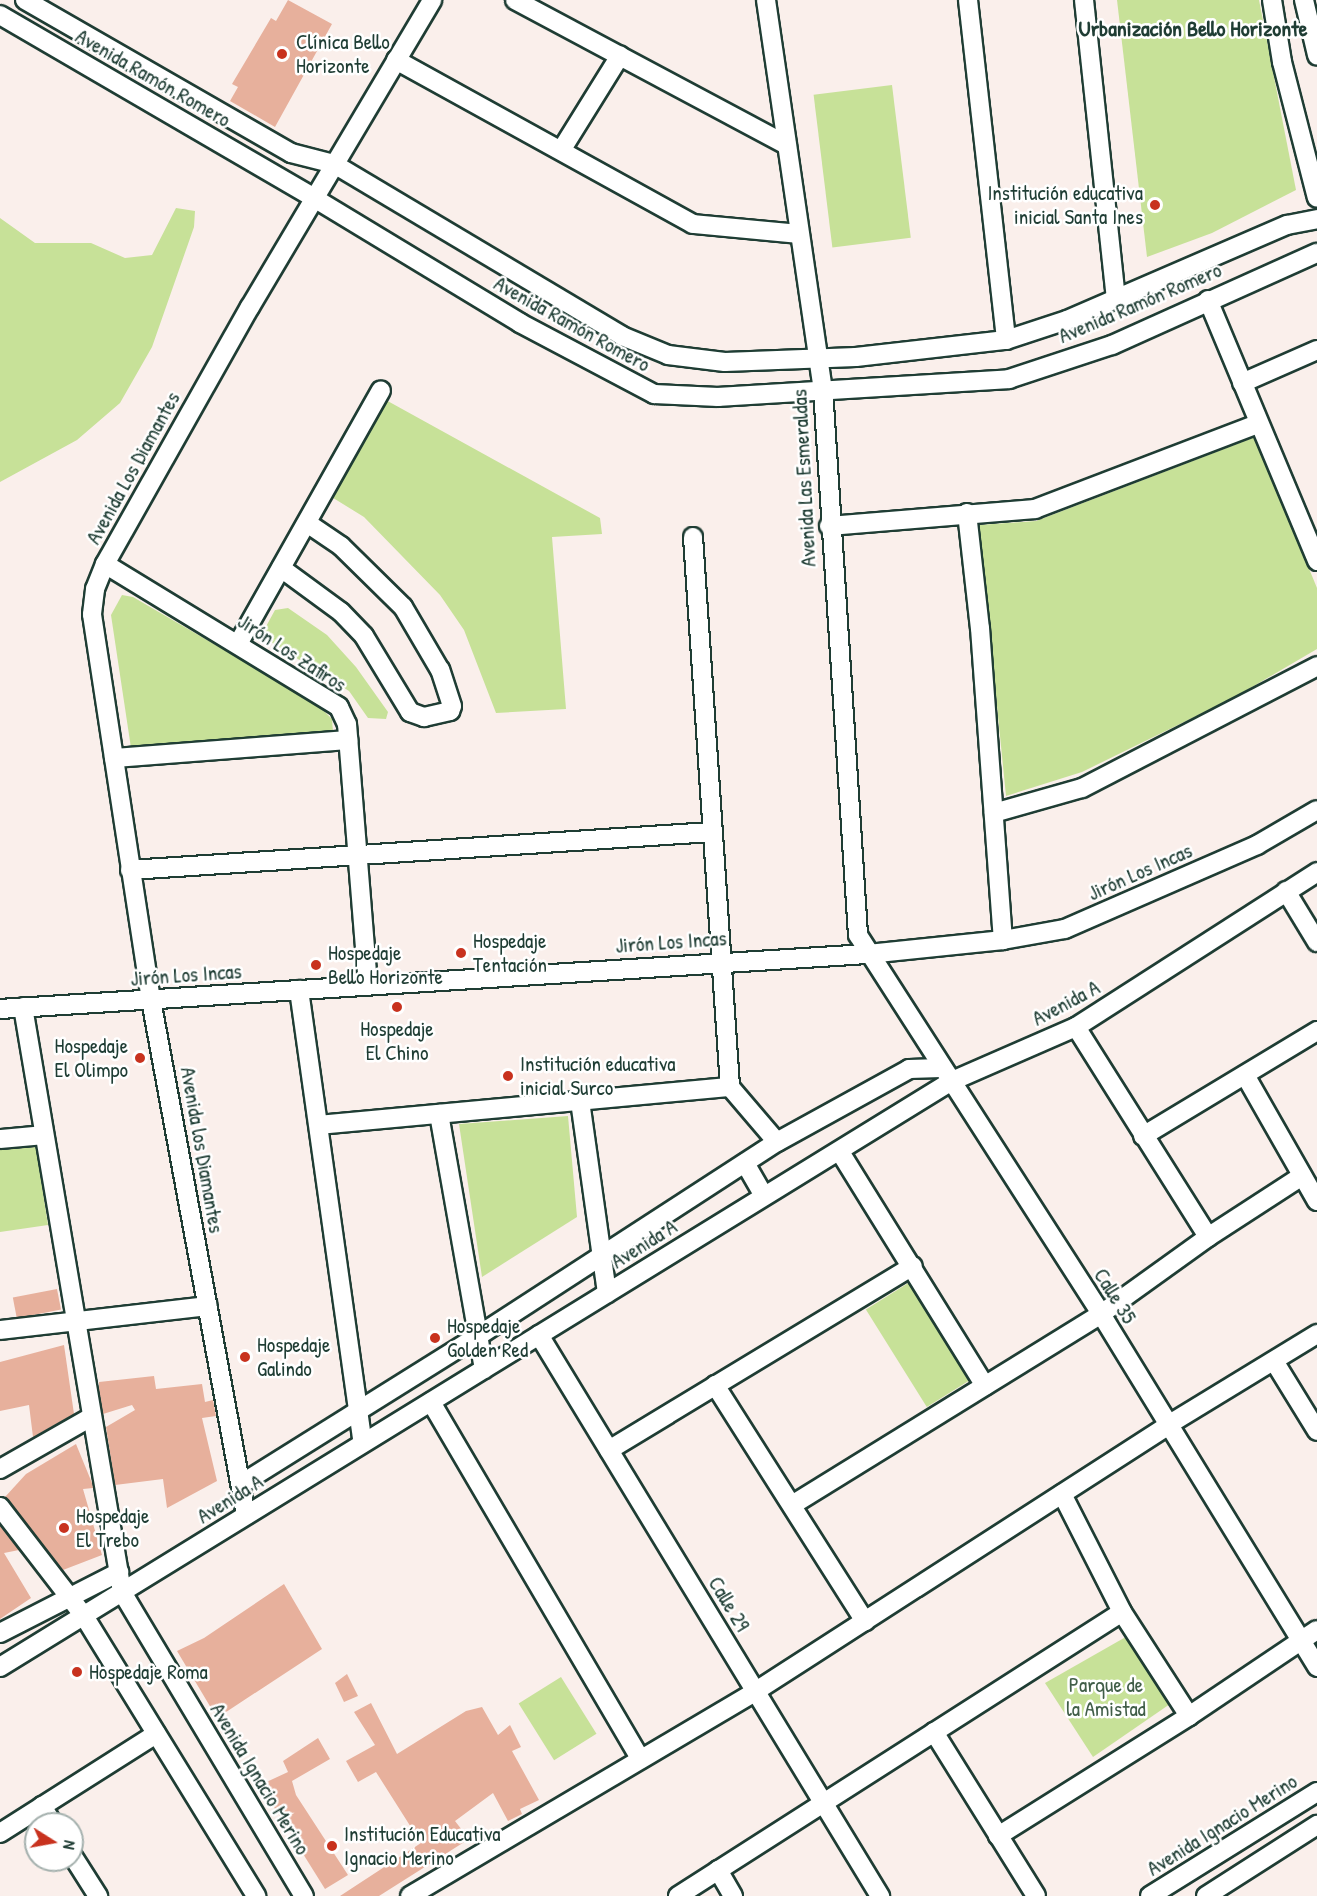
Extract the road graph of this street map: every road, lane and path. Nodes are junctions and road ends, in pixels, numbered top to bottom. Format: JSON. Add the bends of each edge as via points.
{"nodes":[{"id":1,"x":24,"y":0,"type":"edge"},
{"id":2,"x":432,"y":0,"type":"edge"},
{"id":3,"x":515,"y":0,"type":"edge"},
{"id":4,"x":766,"y":0,"type":"edge"},
{"id":5,"x":968,"y":0,"type":"edge"},
{"id":6,"x":1084,"y":0,"type":"edge"},
{"id":7,"x":1272,"y":0,"type":"edge"},
{"id":8,"x":1304,"y":0,"type":"edge"},
{"id":9,"x":6,"y":19,"type":"edge"},
{"id":10,"x":64,"y":23,"type":"junction"},
{"id":11,"x":51,"y":45,"type":"junction"},
{"id":12,"x":1317,"y":54,"type":"edge"},
{"id":13,"x":620,"y":56,"type":"junction"},
{"id":14,"x":396,"y":60,"type":"junction"},
{"id":15,"x":787,"y":146,"type":"junction"},
{"id":16,"x":562,"y":150,"type":"junction"},
{"id":17,"x":334,"y":164,"type":"junction"},
{"id":18,"x":314,"y":198,"type":"junction"},
{"id":19,"x":1317,"y":198,"type":"edge"},
{"id":20,"x":1317,"y":219,"type":"edge"},
{"id":21,"x":799,"y":234,"type":"junction"},
{"id":22,"x":1317,"y":253,"type":"edge"},
{"id":23,"x":1116,"y":299,"type":"junction"},
{"id":24,"x":1208,"y":300,"type":"junction"},
{"id":25,"x":1006,"y":340,"type":"junction"},
{"id":26,"x":1317,"y":350,"type":"edge"},
{"id":27,"x":817,"y":357,"type":"junction"},
{"id":28,"x":1242,"y":383,"type":"junction"},
{"id":29,"x":823,"y":389,"type":"junction"},
{"id":30,"x":381,"y":390,"type":"dead end"},
{"id":31,"x":1258,"y":424,"type":"junction"},
{"id":32,"x":967,"y":513,"type":"junction"},
{"id":33,"x":307,"y":523,"type":"junction"},
{"id":34,"x":829,"y":526,"type":"junction"},
{"id":35,"x":693,"y":537,"type":"dead end"},
{"id":36,"x":1317,"y":561,"type":"edge"},
{"id":37,"x":105,"y":564,"type":"junction"},
{"id":38,"x":281,"y":568,"type":"junction"},
{"id":39,"x":238,"y":644,"type":"junction"},
{"id":40,"x":1317,"y":666,"type":"edge"},
{"id":41,"x":348,"y":740,"type":"junction"},
{"id":42,"x":114,"y":758,"type":"junction"},
{"id":43,"x":1317,"y":810,"type":"edge"},
{"id":44,"x":994,"y":813,"type":"junction"},
{"id":45,"x":712,"y":832,"type":"junction"},
{"id":46,"x":358,"y":856,"type":"junction"},
{"id":47,"x":130,"y":870,"type":"junction"},
{"id":48,"x":1317,"y":872,"type":"edge"},
{"id":49,"x":1286,"y":891,"type":"junction"},
{"id":50,"x":1003,"y":940,"type":"junction"},
{"id":51,"x":1317,"y":942,"type":"edge"},
{"id":52,"x":868,"y":954,"type":"junction"},
{"id":53,"x":720,"y":961,"type":"junction"},
{"id":54,"x":368,"y":985,"type":"junction"},
{"id":55,"x":299,"y":990,"type":"junction"},
{"id":56,"x":23,"y":1007,"type":"junction"},
{"id":57,"x":152,"y":1007,"type":"junction"},
{"id":58,"x":0,"y":1009,"type":"edge"},
{"id":59,"x":1076,"y":1027,"type":"junction"},
{"id":60,"x":1317,"y":1031,"type":"edge"},
{"id":61,"x":945,"y":1075,"type":"junction"},
{"id":62,"x":1245,"y":1075,"type":"junction"},
{"id":63,"x":730,"y":1087,"type":"junction"},
{"id":64,"x":580,"y":1101,"type":"junction"},
{"id":65,"x":439,"y":1114,"type":"junction"},
{"id":66,"x":319,"y":1125,"type":"junction"},
{"id":67,"x":44,"y":1135,"type":"junction"},
{"id":68,"x":1143,"y":1136,"type":"junction"},
{"id":69,"x":0,"y":1139,"type":"edge"},
{"id":70,"x":777,"y":1142,"type":"junction"},
{"id":71,"x":840,"y":1152,"type":"junction"},
{"id":72,"x":745,"y":1163,"type":"junction"},
{"id":73,"x":1302,"y":1176,"type":"junction"},
{"id":74,"x":764,"y":1196,"type":"junction"},
{"id":75,"x":1317,"y":1201,"type":"edge"},
{"id":76,"x":1208,"y":1237,"type":"junction"},
{"id":77,"x":601,"y":1254,"type":"junction"},
{"id":78,"x":913,"y":1266,"type":"junction"},
{"id":79,"x":607,"y":1293,"type":"junction"},
{"id":80,"x":206,"y":1300,"type":"junction"},
{"id":81,"x":1101,"y":1314,"type":"junction"},
{"id":82,"x":74,"y":1321,"type":"junction"},
{"id":83,"x":0,"y":1330,"type":"edge"},
{"id":84,"x":1317,"y":1334,"type":"edge"},
{"id":85,"x":539,"y":1335,"type":"junction"},
{"id":86,"x":478,"y":1336,"type":"junction"},
{"id":87,"x":1274,"y":1361,"type":"junction"},
{"id":88,"x":484,"y":1369,"type":"junction"},
{"id":89,"x":715,"y":1385,"type":"junction"},
{"id":90,"x":985,"y":1386,"type":"junction"},
{"id":91,"x":431,"y":1402,"type":"junction"},
{"id":92,"x":358,"y":1409,"type":"junction"},
{"id":93,"x":91,"y":1417,"type":"junction"},
{"id":94,"x":1168,"y":1425,"type":"junction"},
{"id":95,"x":1317,"y":1431,"type":"edge"},
{"id":96,"x":363,"y":1443,"type":"junction"},
{"id":97,"x":609,"y":1450,"type":"junction"},
{"id":98,"x":0,"y":1469,"type":"edge"},
{"id":99,"x":241,"y":1484,"type":"junction"},
{"id":100,"x":1062,"y":1494,"type":"junction"},
{"id":101,"x":792,"y":1505,"type":"junction"},
{"id":102,"x":0,"y":1507,"type":"edge"},
{"id":103,"x":246,"y":1515,"type":"junction"},
{"id":104,"x":119,"y":1572,"type":"junction"},
{"id":105,"x":122,"y":1592,"type":"junction"},
{"id":106,"x":69,"y":1596,"type":"junction"},
{"id":107,"x":1122,"y":1612,"type":"junction"},
{"id":108,"x":84,"y":1616,"type":"junction"},
{"id":109,"x":865,"y":1621,"type":"junction"},
{"id":110,"x":1317,"y":1630,"type":"edge"},
{"id":111,"x":0,"y":1633,"type":"edge"},
{"id":112,"x":1301,"y":1641,"type":"junction"},
{"id":113,"x":0,"y":1667,"type":"edge"},
{"id":114,"x":1317,"y":1667,"type":"edge"},
{"id":115,"x":756,"y":1691,"type":"junction"},
{"id":116,"x":1189,"y":1716,"type":"junction"},
{"id":117,"x":934,"y":1732,"type":"junction"},
{"id":118,"x":156,"y":1734,"type":"junction"},
{"id":119,"x":640,"y":1758,"type":"junction"},
{"id":120,"x":1317,"y":1792,"type":"edge"},
{"id":121,"x":824,"y":1803,"type":"junction"},
{"id":122,"x":42,"y":1806,"type":"junction"},
{"id":123,"x":46,"y":1812,"type":"edge"},
{"id":124,"x":1317,"y":1825,"type":"edge"},
{"id":125,"x":0,"y":1833,"type":"edge"},
{"id":126,"x":998,"y":1836,"type":"junction"},
{"id":127,"x":718,"y":1870,"type":"junction"},
{"id":128,"x":83,"y":1872,"type":"edge"},
{"id":129,"x":98,"y":1896,"type":"edge"},
{"id":130,"x":256,"y":1896,"type":"edge"},
{"id":131,"x":304,"y":1896,"type":"edge"},
{"id":132,"x":410,"y":1896,"type":"edge"},
{"id":133,"x":678,"y":1896,"type":"edge"},
{"id":134,"x":733,"y":1896,"type":"edge"},
{"id":135,"x":880,"y":1896,"type":"edge"},
{"id":136,"x":1036,"y":1896,"type":"edge"},
{"id":137,"x":1150,"y":1896,"type":"edge"},
{"id":138,"x":1206,"y":1896,"type":"edge"}],
"edges":[{"from":1,"to":9,"type":"street"},
{"from":1,"to":10,"type":"street","name":"Avenida Ramón Romero"},
{"from":2,"to":14,"type":"street","name":"Avenida Los Diamantes"},
{"from":3,"to":13,"type":"street"},
{"from":4,"to":15,"type":"street","name":"Avenida Las Esmeraldas"},
{"from":5,"to":25,"type":"street"},
{"from":6,"to":23,"type":"street"},
{"from":7,"to":19,"type":"street","via":[[1282,62]]},
{"from":8,"to":12,"type":"street"},
{"from":9,"to":11,"type":"street","name":"Avenida Ramón Romero"},
{"from":10,"to":11,"type":"street"},
{"from":10,"to":17,"type":"street","name":"Avenida Ramón Romero","via":[[291,153]]},
{"from":11,"to":18,"type":"street","name":"Avenida Ramón Romero"},
{"from":13,"to":15,"type":"street"},
{"from":13,"to":16,"type":"street"},
{"from":14,"to":16,"type":"street"},
{"from":14,"to":17,"type":"street","name":"Avenida Los Diamantes"},
{"from":15,"to":21,"type":"street","name":"Avenida Las Esmeraldas"},
{"from":16,"to":21,"type":"street","via":[[693,224]]},
{"from":17,"to":18,"type":"street","name":"Avenida Los Diamantes"},
{"from":17,"to":27,"type":"street","name":"Avenida Ramón Romero","via":[[622,336],[668,355],[724,362]]},
{"from":18,"to":29,"type":"street","name":"Avenida Ramón Romero","via":[[520,323],[654,394],[718,397]]},
{"from":18,"to":37,"type":"street","name":"Avenida Los Diamantes"},
{"from":20,"to":23,"type":"street","name":"Avenida Ramón Romero","via":[[1287,225]]},
{"from":21,"to":27,"type":"street","name":"Avenida Las Esmeraldas"},
{"from":22,"to":24,"type":"street","name":"Avenida Ramón Romero"},
{"from":23,"to":25,"type":"street","name":"Avenida Ramón Romero"},
{"from":24,"to":28,"type":"street"},
{"from":24,"to":29,"type":"street","name":"Avenida Ramón Romero","via":[[1112,345],[1008,379]]},
{"from":25,"to":27,"type":"street","name":"Avenida Ramón Romero","via":[[856,357]]},
{"from":26,"to":28,"type":"street"},
{"from":27,"to":29,"type":"street","name":"Avenida Las Esmeraldas"},
{"from":28,"to":31,"type":"street"},
{"from":29,"to":34,"type":"street","name":"Avenida Las Esmeraldas"},
{"from":30,"to":33,"type":"street"},
{"from":31,"to":32,"type":"street","via":[[1035,509]]},
{"from":31,"to":36,"type":"street"},
{"from":32,"to":34,"type":"street"},
{"from":32,"to":44,"type":"street"},
{"from":33,"to":38,"type":"street"},
{"from":33,"to":38,"type":"street","via":[[341,546],[403,608],[440,670],[452,706],[450,711],[424,717],[410,712],[364,636],[340,612]]},
{"from":34,"to":52,"type":"street","name":"Avenida Las Esmeraldas","via":[[858,935]]},
{"from":35,"to":45,"type":"street"},
{"from":37,"to":39,"type":"street","name":"Jirón Los Zafiros"},
{"from":37,"to":42,"type":"street","name":"Avenida Los Diamantes","via":[[95,589],[92,614]]},
{"from":38,"to":39,"type":"street"},
{"from":39,"to":41,"type":"street","name":"Jirón Los Zafiros","via":[[339,707],[347,724]]},
{"from":40,"to":44,"type":"street","via":[[1082,788]]},
{"from":41,"to":42,"type":"street"},
{"from":41,"to":46,"type":"street","name":"Jirón Los Zafiros"},
{"from":42,"to":47,"type":"street","name":"Avenida Los Diamantes"},
{"from":43,"to":50,"type":"street","name":"Jirón Los Incas","via":[[1257,845],[1065,929]]},
{"from":44,"to":50,"type":"street"},
{"from":45,"to":46,"type":"street"},
{"from":45,"to":53,"type":"street"},
{"from":46,"to":47,"type":"street"},
{"from":46,"to":54,"type":"street","name":"Jirón Los Zafiros"},
{"from":47,"to":57,"type":"street","name":"Avenida Los Diamantes"},
{"from":48,"to":49,"type":"street","name":"Avenida A"},
{"from":49,"to":51,"type":"street"},
{"from":49,"to":59,"type":"street","name":"Avenida A"},
{"from":50,"to":52,"type":"street","name":"Jirón Los Incas"},
{"from":52,"to":53,"type":"street","name":"Jirón Los Incas"},
{"from":52,"to":61,"type":"street","name":"Calle 35"},
{"from":53,"to":54,"type":"street","name":"Jirón Los Incas"},
{"from":53,"to":63,"type":"street"},
{"from":54,"to":55,"type":"street","name":"Jirón Los Incas"},
{"from":55,"to":57,"type":"street","name":"Jirón Los Incas"},
{"from":55,"to":66,"type":"street"},
{"from":56,"to":57,"type":"street","name":"Jirón Los Incas"},
{"from":56,"to":58,"type":"street","name":"Jirón Los Incas"},
{"from":56,"to":67,"type":"street"},
{"from":57,"to":80,"type":"street","name":"Avenida los Diamantes"},
{"from":59,"to":61,"type":"street","name":"Avenida A"},
{"from":59,"to":68,"type":"street"},
{"from":60,"to":62,"type":"street"},
{"from":61,"to":70,"type":"street","via":[[909,1069]]},
{"from":61,"to":71,"type":"street","name":"Avenida A"},
{"from":61,"to":81,"type":"street","name":"Calle 35"},
{"from":62,"to":68,"type":"street"},
{"from":62,"to":73,"type":"street"},
{"from":63,"to":64,"type":"street"},
{"from":63,"to":70,"type":"street"},
{"from":64,"to":65,"type":"street"},
{"from":64,"to":77,"type":"street"},
{"from":65,"to":66,"type":"street"},
{"from":65,"to":86,"type":"street"},
{"from":66,"to":92,"type":"street"},
{"from":67,"to":69,"type":"street"},
{"from":67,"to":82,"type":"street"},
{"from":68,"to":76,"type":"street"},
{"from":70,"to":72,"type":"street"},
{"from":71,"to":74,"type":"street","name":"Avenida A"},
{"from":71,"to":78,"type":"street"},
{"from":72,"to":74,"type":"street"},
{"from":72,"to":77,"type":"street"},
{"from":73,"to":75,"type":"street"},
{"from":73,"to":76,"type":"street"},
{"from":74,"to":79,"type":"street","name":"Avenida A"},
{"from":76,"to":81,"type":"street"},
{"from":77,"to":79,"type":"street"},
{"from":77,"to":86,"type":"street"},
{"from":78,"to":89,"type":"street"},
{"from":78,"to":90,"type":"street"},
{"from":79,"to":85,"type":"street","name":"Avenida A"},
{"from":80,"to":82,"type":"street"},
{"from":80,"to":99,"type":"street"},
{"from":81,"to":90,"type":"street"},
{"from":81,"to":94,"type":"street","name":"Calle 35"},
{"from":82,"to":83,"type":"street"},
{"from":82,"to":93,"type":"street"},
{"from":84,"to":87,"type":"street"},
{"from":85,"to":88,"type":"street","name":"Avenida A"},
{"from":85,"to":97,"type":"street","name":"Calle 29"},
{"from":86,"to":88,"type":"street"},
{"from":86,"to":92,"type":"street"},
{"from":87,"to":94,"type":"street"},
{"from":87,"to":95,"type":"street"},
{"from":88,"to":91,"type":"street","name":"Avenida A"},
{"from":89,"to":97,"type":"street"},
{"from":89,"to":101,"type":"street"},
{"from":90,"to":101,"type":"street"},
{"from":91,"to":96,"type":"street","name":"Avenida A"},
{"from":91,"to":119,"type":"street"},
{"from":92,"to":96,"type":"street"},
{"from":92,"to":99,"type":"street"},
{"from":93,"to":98,"type":"street"},
{"from":93,"to":104,"type":"street"},
{"from":94,"to":100,"type":"street"},
{"from":94,"to":112,"type":"street","name":"Calle 35"},
{"from":96,"to":103,"type":"street","name":"Avenida A"},
{"from":97,"to":115,"type":"street","name":"Calle 29"},
{"from":99,"to":103,"type":"street"},
{"from":100,"to":107,"type":"street"},
{"from":100,"to":109,"type":"street"},
{"from":101,"to":109,"type":"street"},
{"from":102,"to":106,"type":"street"},
{"from":103,"to":105,"type":"street","name":"Avenida A"},
{"from":104,"to":105,"type":"street"},
{"from":104,"to":106,"type":"street"},
{"from":105,"to":108,"type":"street","name":"Avenida A"},
{"from":105,"to":131,"type":"street","name":"Avenida Ignacio Merino"},
{"from":106,"to":108,"type":"street"},
{"from":106,"to":111,"type":"street"},
{"from":107,"to":116,"type":"street"},
{"from":107,"to":117,"type":"street"},
{"from":108,"to":113,"type":"street","name":"Avenida A"},
{"from":108,"to":118,"type":"street"},
{"from":109,"to":115,"type":"street"},
{"from":110,"to":112,"type":"street"},
{"from":112,"to":114,"type":"street","name":"Calle 35"},
{"from":112,"to":116,"type":"street"},
{"from":115,"to":119,"type":"street"},
{"from":115,"to":121,"type":"street","name":"Calle 29"},
{"from":116,"to":126,"type":"street"},
{"from":117,"to":121,"type":"street"},
{"from":117,"to":126,"type":"street"},
{"from":118,"to":122,"type":"street"},
{"from":118,"to":130,"type":"street"},
{"from":119,"to":132,"type":"street"},
{"from":120,"to":137,"type":"street","name":"Avenida Ignacio Merino"},
{"from":121,"to":127,"type":"street"},
{"from":121,"to":135,"type":"street","name":"Calle 29"},
{"from":122,"to":123,"type":"street"},
{"from":122,"to":125,"type":"street"},
{"from":124,"to":138,"type":"street"},
{"from":126,"to":136,"type":"street"},
{"from":127,"to":133,"type":"street"},
{"from":127,"to":134,"type":"street"},
{"from":128,"to":129,"type":"street"}]}
